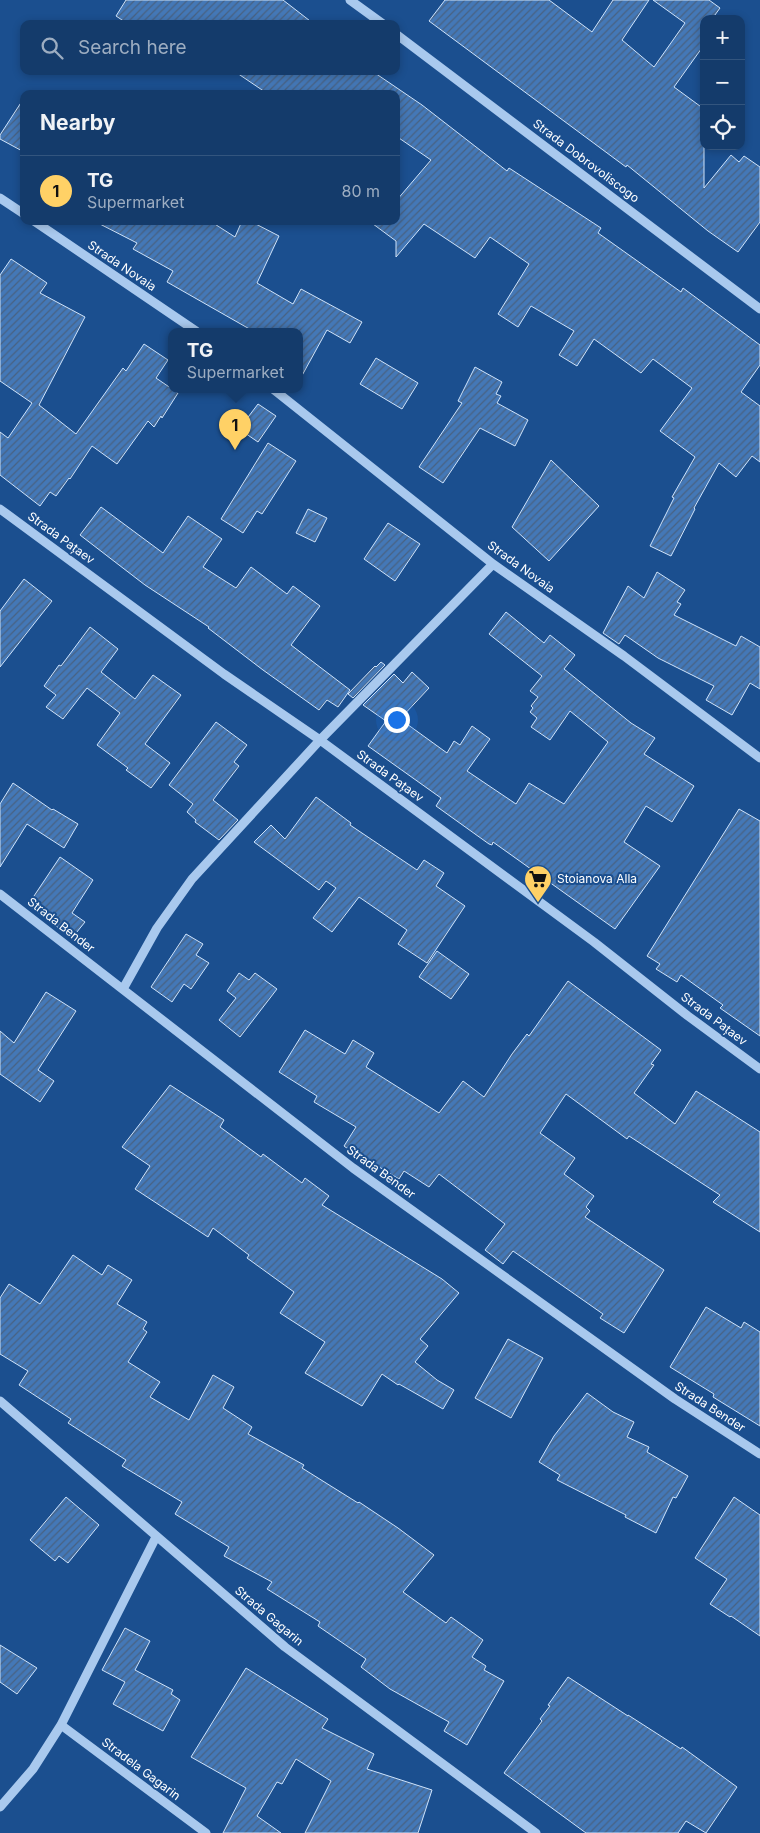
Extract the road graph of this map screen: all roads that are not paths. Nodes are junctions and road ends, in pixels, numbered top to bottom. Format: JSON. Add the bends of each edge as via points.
{"nodes":[{"id":1,"x":350,"y":0,"type":"edge"},
{"id":2,"x":378,"y":20,"type":"edge"},
{"id":3,"x":400,"y":37,"type":"edge"},
{"id":4,"x":0,"y":198,"type":"edge"},
{"id":5,"x":20,"y":211,"type":"edge"},
{"id":6,"x":40,"y":225,"type":"edge"},
{"id":7,"x":760,"y":309,"type":"edge"},
{"id":8,"x":192,"y":328,"type":"edge"},
{"id":9,"x":278,"y":393,"type":"edge"},
{"id":10,"x":0,"y":509,"type":"edge"},
{"id":11,"x":493,"y":564,"type":"junction"},
{"id":12,"x":320,"y":740,"type":"junction"},
{"id":13,"x":760,"y":758,"type":"edge"},
{"id":14,"x":0,"y":894,"type":"edge"},
{"id":15,"x":123,"y":988,"type":"junction"},
{"id":16,"x":760,"y":1069,"type":"edge"},
{"id":17,"x":0,"y":1401,"type":"edge"},
{"id":18,"x":760,"y":1454,"type":"edge"},
{"id":19,"x":156,"y":1537,"type":"junction"},
{"id":20,"x":61,"y":1725,"type":"junction"},
{"id":21,"x":0,"y":1807,"type":"edge"},
{"id":22,"x":206,"y":1833,"type":"edge"},
{"id":23,"x":536,"y":1833,"type":"edge"}],
"edges":[{"from":1,"to":2,"type":"street"},
{"from":3,"to":7,"type":"street","name":"Strada Dobrovoliscogo"},
{"from":4,"to":5,"type":"street"},
{"from":6,"to":8,"type":"street","name":"Strada Novaia"},
{"from":9,"to":11,"type":"street","name":"Strada Novaia"},
{"from":10,"to":12,"type":"street","name":"Strada Pațaev","via":[[224,674]]},
{"from":11,"to":12,"type":"street"},
{"from":11,"to":13,"type":"street","name":"Strada Novaia","via":[[624,656]]},
{"from":12,"to":15,"type":"street","via":[[192,880],[157,928]]},
{"from":12,"to":16,"type":"street","name":"Strada Pațaev"},
{"from":14,"to":15,"type":"street","name":"Strada Bender"},
{"from":15,"to":18,"type":"street","name":"Strada Bender","via":[[353,1168],[675,1400]]},
{"from":17,"to":19,"type":"street","name":"Strada Gagarin"},
{"from":19,"to":20,"type":"street"},
{"from":19,"to":23,"type":"street","name":"Strada Gagarin","via":[[285,1647]]},
{"from":20,"to":21,"type":"street","via":[[33,1769]]},
{"from":20,"to":22,"type":"street","name":"Stradela Gagarin"}]}
